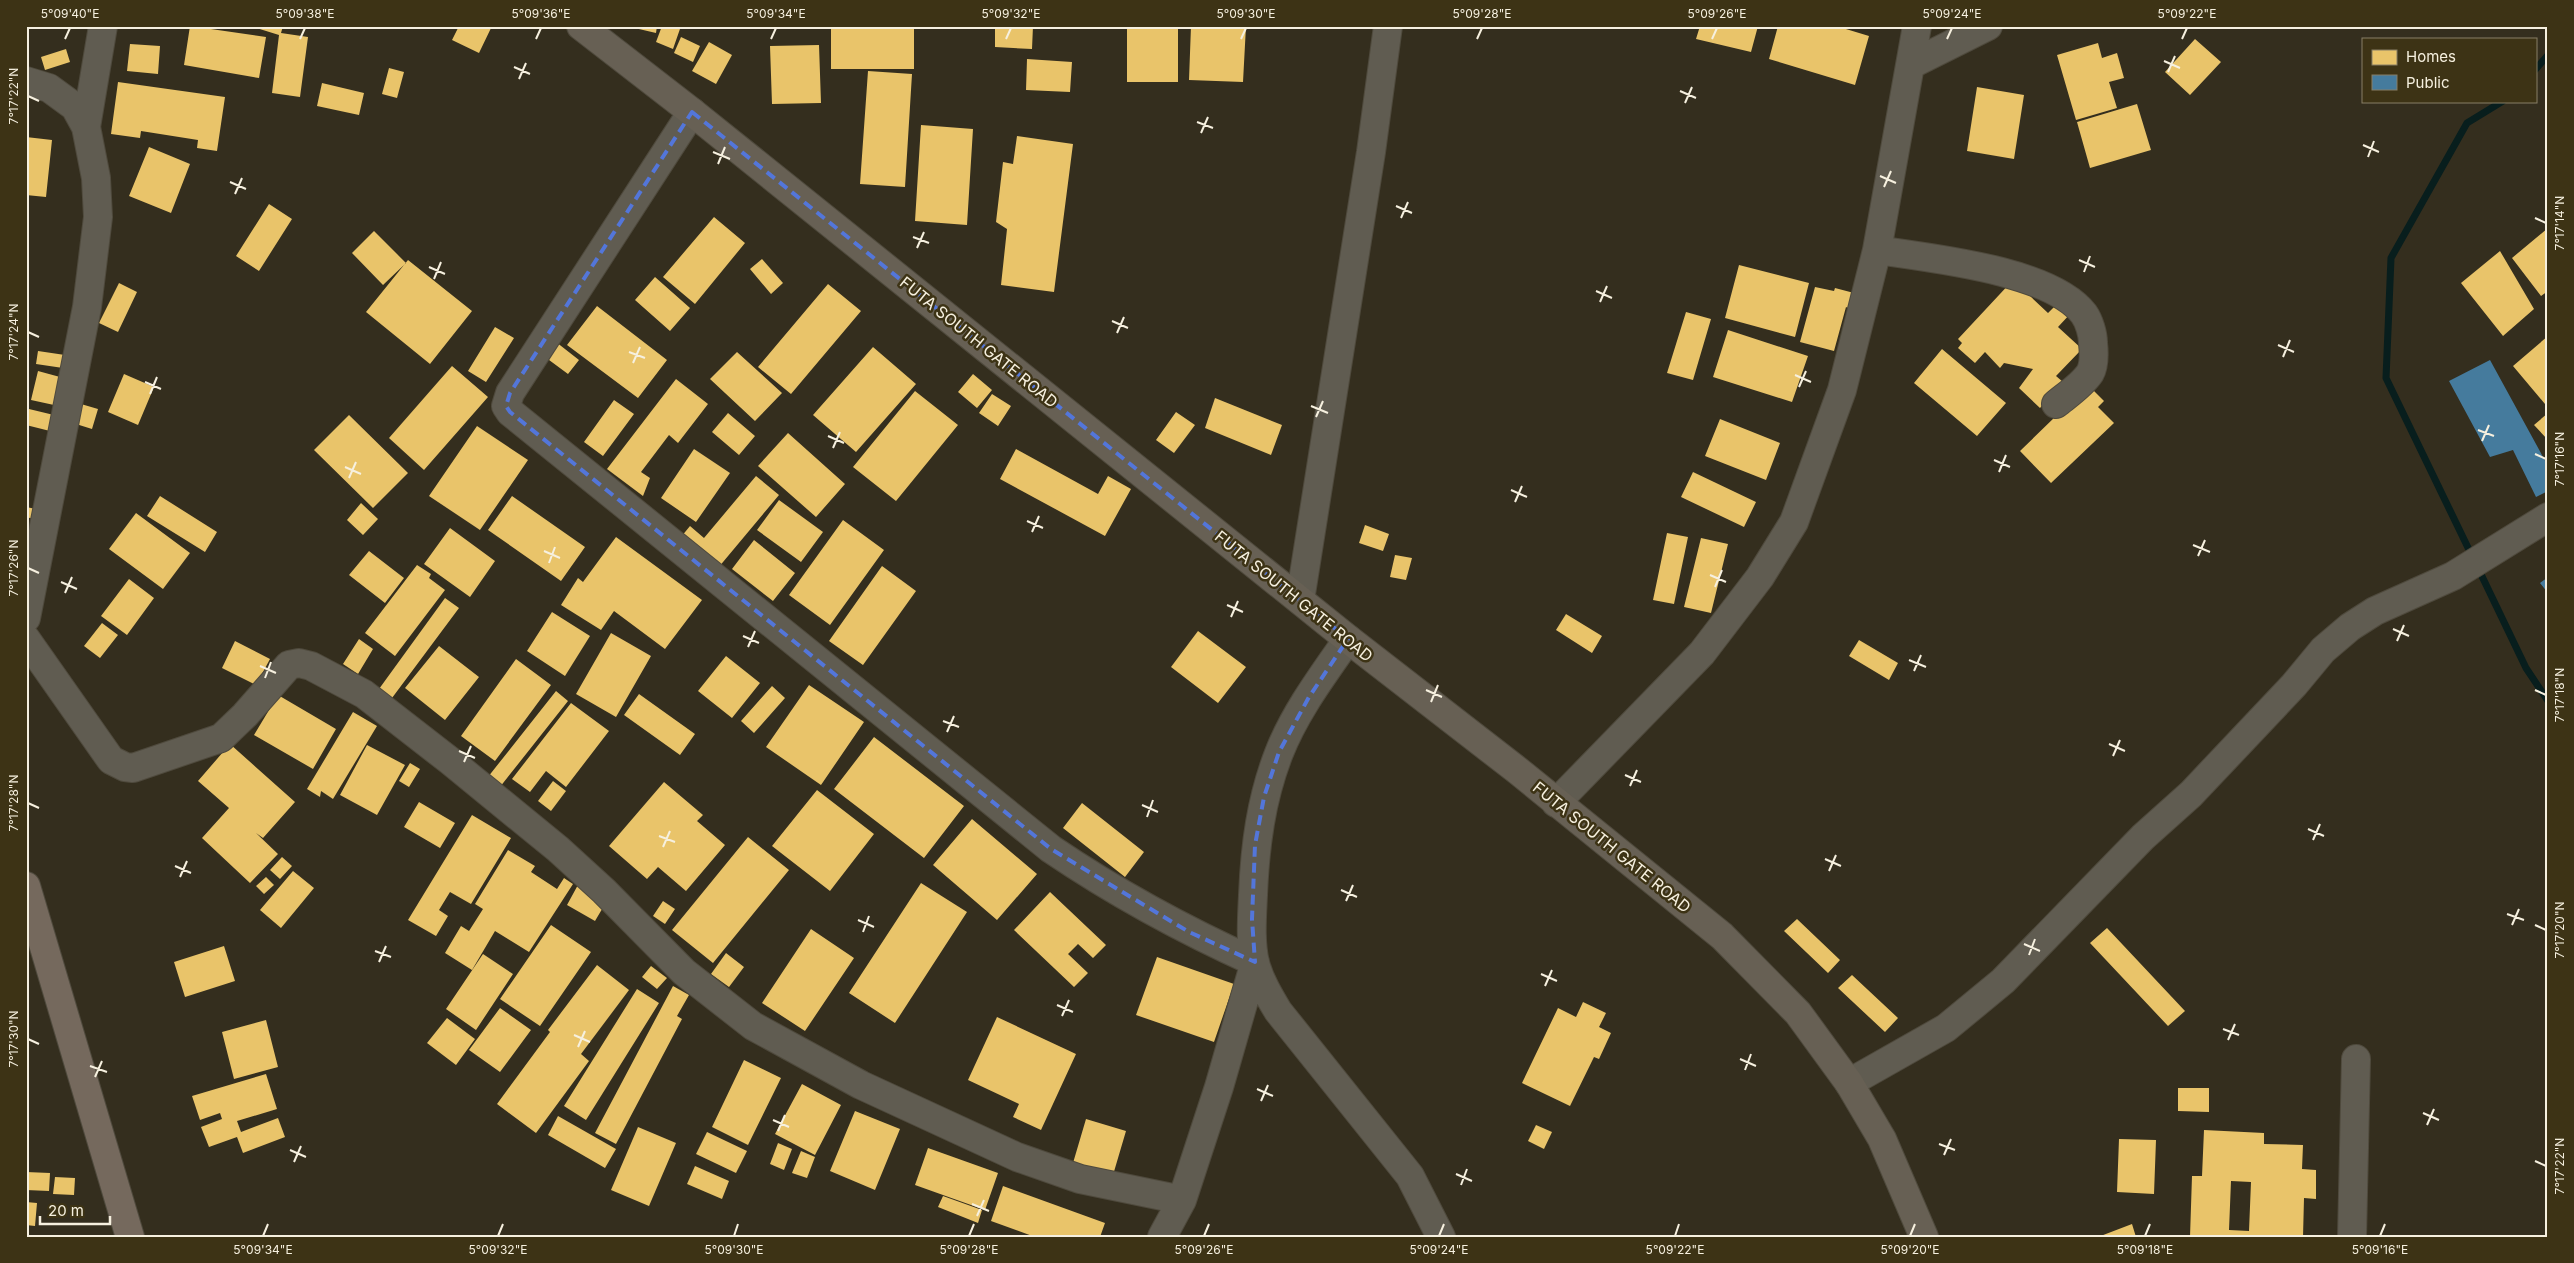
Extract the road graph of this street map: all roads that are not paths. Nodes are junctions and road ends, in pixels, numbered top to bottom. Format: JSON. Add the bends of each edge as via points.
{"nodes":[{"id":1,"x":102,"y":26,"type":"edge"},
{"id":2,"x":581,"y":26,"type":"edge"},
{"id":3,"x":1388,"y":26,"type":"edge"},
{"id":4,"x":1917,"y":26,"type":"edge"},
{"id":5,"x":1988,"y":26,"type":"edge"},
{"id":6,"x":1912,"y":64,"type":"junction"},
{"id":7,"x":26,"y":81,"type":"edge"},
{"id":8,"x":692,"y":112,"type":"junction"},
{"id":9,"x":86,"y":127,"type":"junction"},
{"id":10,"x":1877,"y":250,"type":"junction"},
{"id":11,"x":2056,"y":404,"type":"dead end"},
{"id":12,"x":2548,"y":517,"type":"edge"},
{"id":13,"x":1300,"y":600,"type":"junction"},
{"id":14,"x":26,"y":618,"type":"edge"},
{"id":15,"x":26,"y":639,"type":"edge"},
{"id":16,"x":1348,"y":639,"type":"junction"},
{"id":17,"x":1556,"y":803,"type":"junction"},
{"id":18,"x":26,"y":886,"type":"edge"},
{"id":19,"x":1255,"y":962,"type":"junction"},
{"id":20,"x":2356,"y":1060,"type":"dead end"},
{"id":21,"x":1849,"y":1083,"type":"junction"},
{"id":22,"x":1182,"y":1200,"type":"junction"},
{"id":23,"x":130,"y":1237,"type":"edge"},
{"id":24,"x":1162,"y":1237,"type":"edge"},
{"id":25,"x":1441,"y":1237,"type":"edge"},
{"id":26,"x":1924,"y":1237,"type":"edge"},
{"id":27,"x":2352,"y":1237,"type":"edge"}],
"edges":[{"from":1,"to":9,"type":"street"},
{"from":2,"to":8,"type":"main road","name":"FUTA SOUTH GATE ROAD"},
{"from":3,"to":13,"type":"street"},
{"from":4,"to":6,"type":"street"},
{"from":5,"to":6,"type":"street"},
{"from":6,"to":10,"type":"street"},
{"from":7,"to":9,"type":"street","via":[[50,88],[75,107]]},
{"from":8,"to":13,"type":"main road","name":"FUTA SOUTH GATE ROAD"},
{"from":8,"to":19,"type":"street","via":[[510,393],[506,406],[1052,849],[1087,874],[1189,932]]},
{"from":9,"to":14,"type":"street","via":[[96,178],[98,217],[88,298]]},
{"from":10,"to":11,"type":"street","via":[[1970,264],[2031,280],[2067,299],[2084,315],[2093,336],[2094,356],[2090,372]]},
{"from":10,"to":17,"type":"street","via":[[1842,390],[1794,522],[1760,578],[1702,653]]},
{"from":12,"to":21,"type":"street","via":[[2453,576],[2350,627],[2323,650],[2294,686],[2191,794],[2144,837],[2003,981],[1946,1028]]},
{"from":13,"to":16,"type":"main road","name":"FUTA SOUTH GATE ROAD"},
{"from":15,"to":22,"type":"street","via":[[111,760],[133,768],[221,738],[289,665],[311,666],[364,694],[493,796],[604,891],[684,972],[753,1026],[861,1085],[1017,1157],[1080,1179]]},
{"from":16,"to":17,"type":"main road","name":"FUTA SOUTH GATE ROAD"},
{"from":16,"to":19,"type":"street","via":[[1309,697],[1279,752],[1264,797],[1255,845],[1252,919]]},
{"from":17,"to":21,"type":"main road","name":"FUTA SOUTH GATE ROAD","via":[[1722,936],[1798,1014]]},
{"from":18,"to":23,"type":"highway"},
{"from":19,"to":22,"type":"street"},
{"from":19,"to":25,"type":"street","via":[[1262,984],[1278,1011],[1410,1176]]},
{"from":20,"to":27,"type":"street"},
{"from":21,"to":26,"type":"main road","name":"FUTA SOUTH GATE ROAD","via":[[1882,1139]]},
{"from":22,"to":24,"type":"street"}]}
